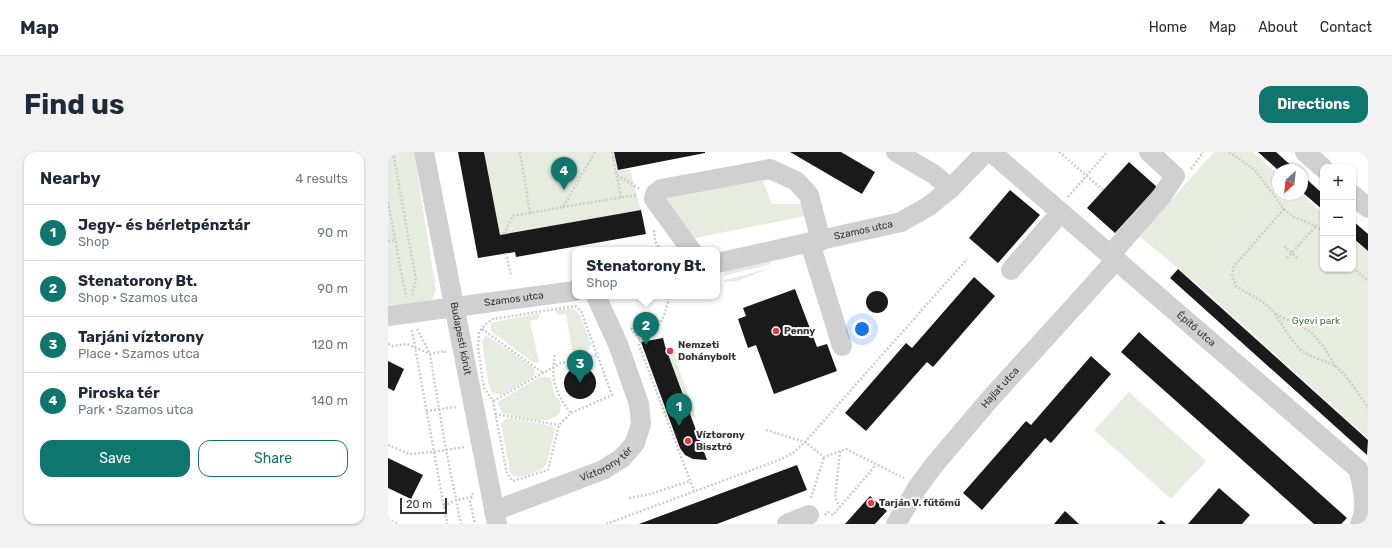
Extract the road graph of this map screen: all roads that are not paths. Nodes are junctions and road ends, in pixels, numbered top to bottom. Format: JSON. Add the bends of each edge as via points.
{"nodes":[{"id":1,"x":424,"y":152,"type":"edge"},
{"id":2,"x":896,"y":152,"type":"edge"},
{"id":3,"x":986,"y":152,"type":"edge"},
{"id":4,"x":991,"y":152,"type":"edge"},
{"id":5,"x":1149,"y":152,"type":"edge"},
{"id":6,"x":1306,"y":152,"type":"edge"},
{"id":7,"x":1320,"y":165,"type":"edge"},
{"id":8,"x":950,"y":188,"type":"junction"},
{"id":9,"x":1356,"y":198,"type":"edge"},
{"id":10,"x":1368,"y":208,"type":"edge"},
{"id":11,"x":1059,"y":211,"type":"junction"},
{"id":12,"x":815,"y":242,"type":"junction"},
{"id":13,"x":689,"y":247,"type":"edge"},
{"id":14,"x":1113,"y":257,"type":"junction"},
{"id":15,"x":720,"y":262,"type":"edge"},
{"id":16,"x":1012,"y":270,"type":"dead end"},
{"id":17,"x":572,"y":291,"type":"edge"},
{"id":18,"x":597,"y":299,"type":"edge"},
{"id":19,"x":454,"y":306,"type":"junction"},
{"id":20,"x":388,"y":316,"type":"edge"},
{"id":21,"x":842,"y":346,"type":"dead end"},
{"id":22,"x":496,"y":517,"type":"edge"},
{"id":23,"x":815,"y":517,"type":"road end"},
{"id":24,"x":787,"y":524,"type":"edge"},
{"id":25,"x":896,"y":524,"type":"edge"},
{"id":26,"x":1360,"y":524,"type":"edge"}],
"edges":[{"from":1,"to":19,"type":"street","name":"Budapesti körút"},
{"from":2,"to":8,"type":"street","via":[[935,175]]},
{"from":3,"to":8,"type":"street","name":"Szamos utca"},
{"from":4,"to":11,"type":"street","name":"Építő utca"},
{"from":5,"to":14,"type":"street","name":"Hajlat utca","via":[[1176,176]]},
{"from":6,"to":7,"type":"street"},
{"from":8,"to":12,"type":"street","name":"Szamos utca","via":[[929,206],[901,222]]},
{"from":9,"to":10,"type":"street"},
{"from":11,"to":14,"type":"street","name":"Építő utca"},
{"from":11,"to":16,"type":"street"},
{"from":12,"to":13,"type":"street","via":[[809,195],[796,181],[770,169],[661,188],[654,199]]},
{"from":12,"to":15,"type":"street","name":"Szamos utca"},
{"from":12,"to":21,"type":"street"},
{"from":14,"to":25,"type":"street","name":"Hajlat utca","via":[[917,488]]},
{"from":14,"to":26,"type":"street","name":"Építő utca","via":[[1358,470],[1366,496],[1363,520]]},
{"from":17,"to":19,"type":"street","name":"Szamos utca"},
{"from":18,"to":22,"type":"street","name":"Víztorony tér","via":[[618,344],[639,404],[641,424],[635,443],[622,458],[603,470]]},
{"from":19,"to":20,"type":"street","name":"Szamos utca"},
{"from":19,"to":22,"type":"street","name":"Budapesti körút"},
{"from":23,"to":24,"type":"street"}]}
